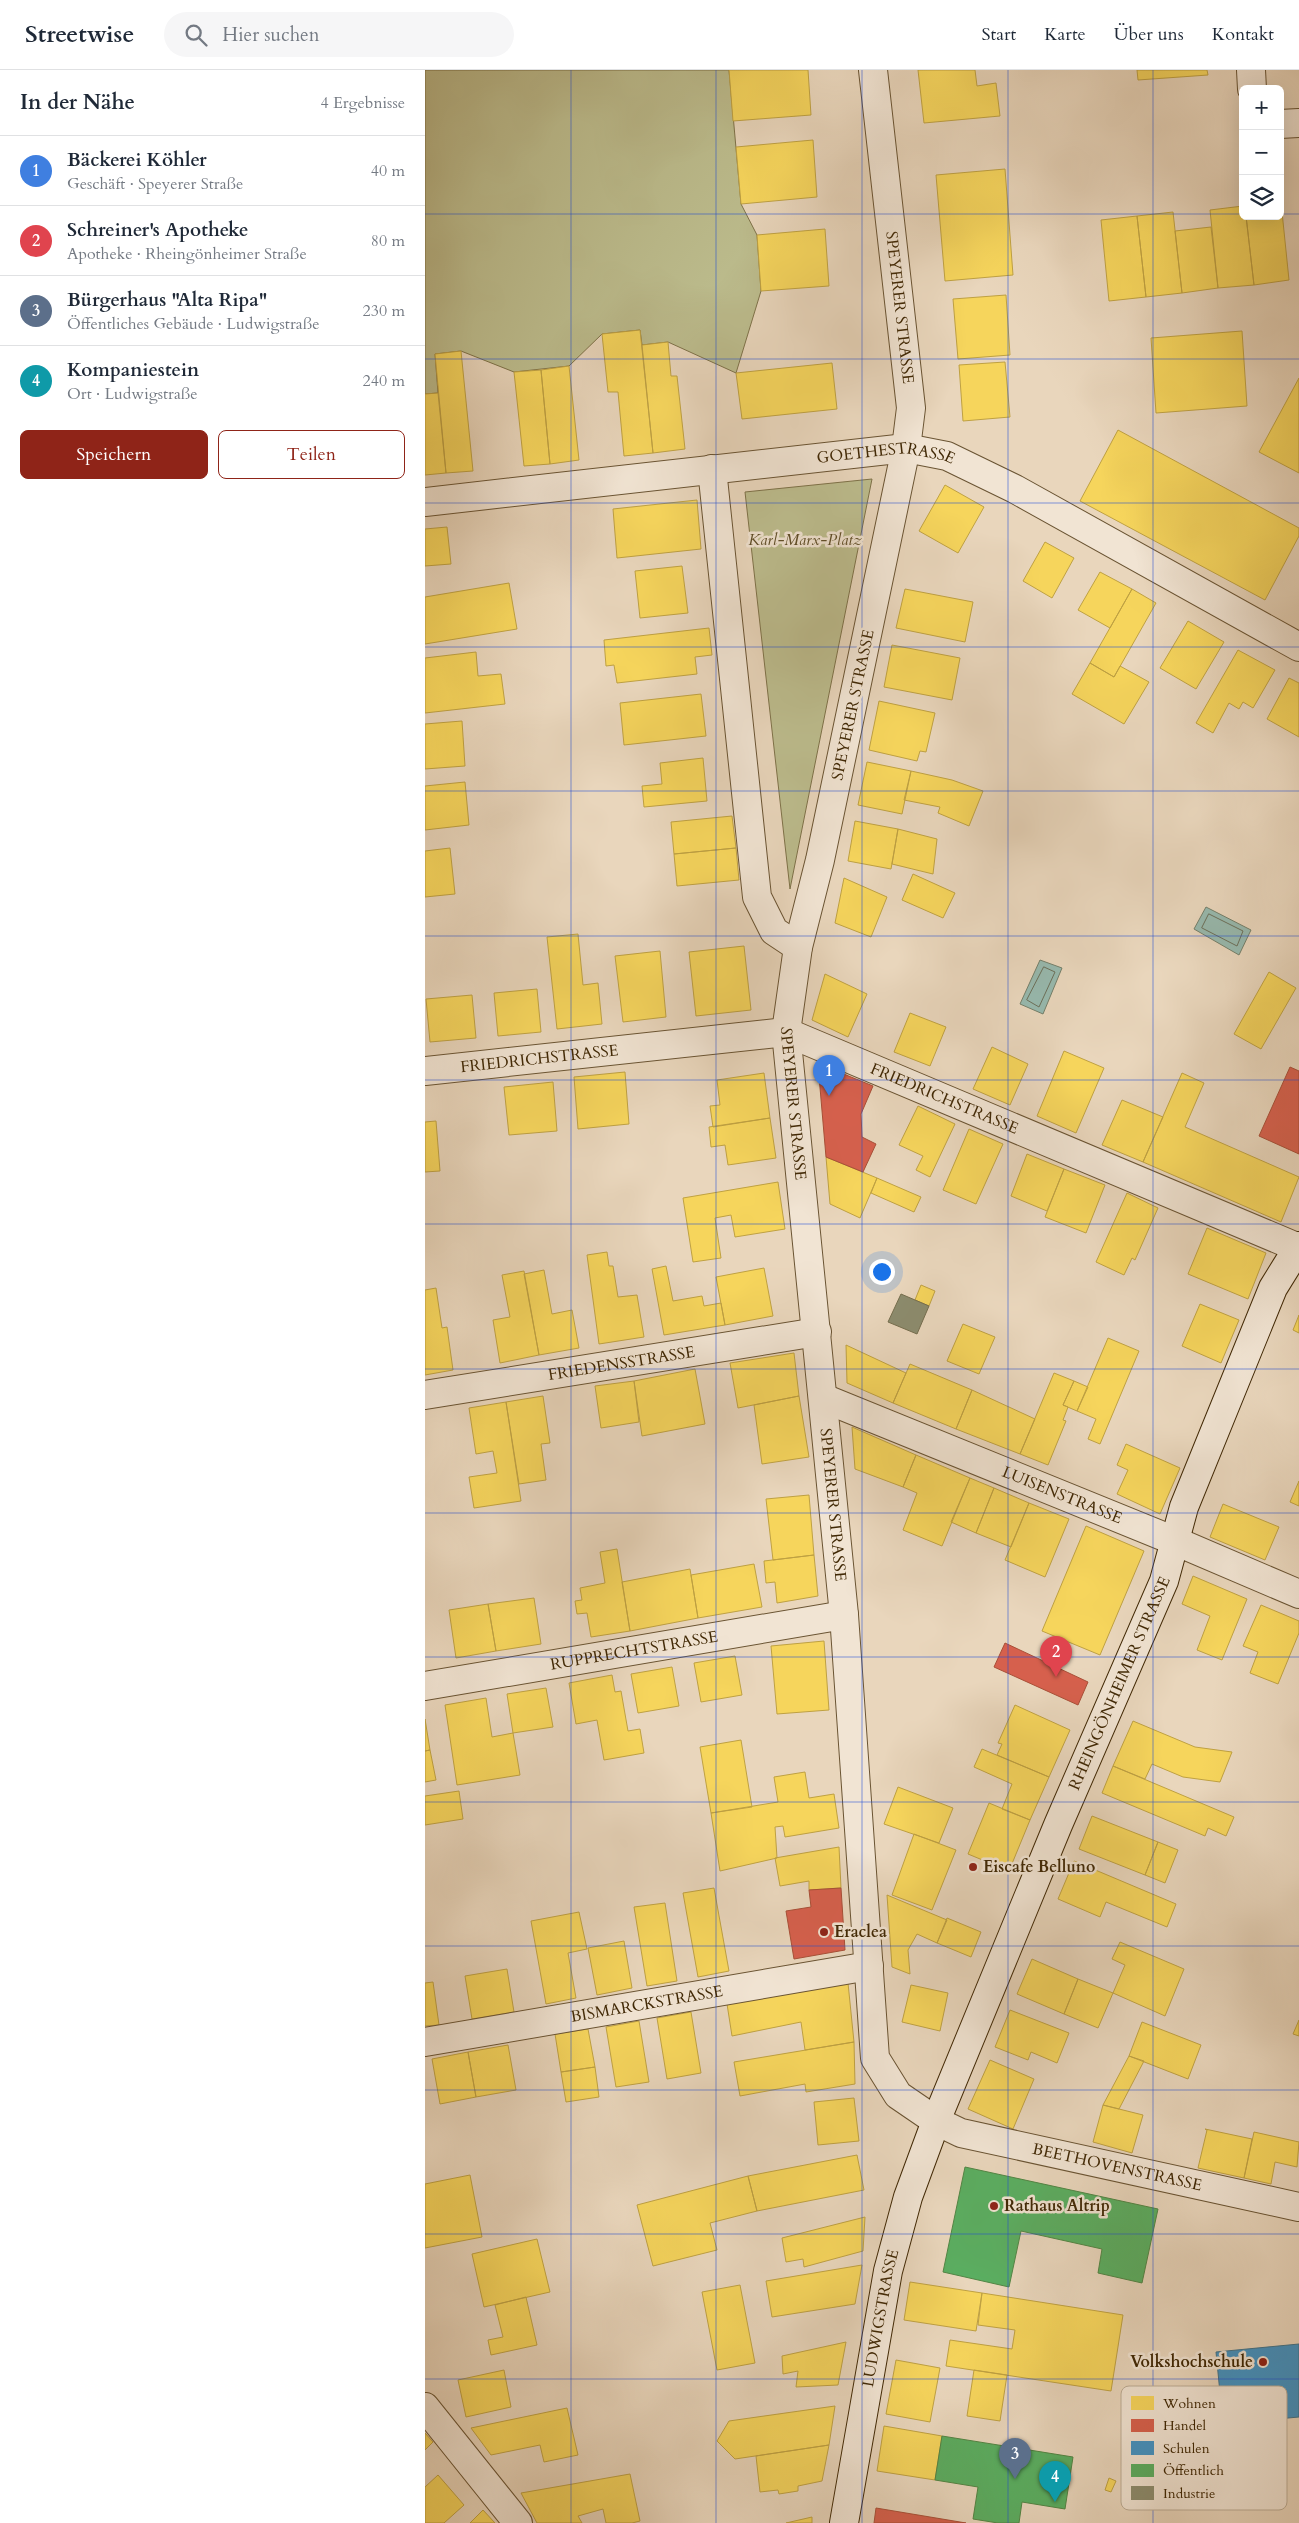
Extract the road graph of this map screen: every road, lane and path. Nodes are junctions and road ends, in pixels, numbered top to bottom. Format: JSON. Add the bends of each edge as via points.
{"nodes":[{"id":1,"x":873,"y":70,"type":"edge"},
{"id":2,"x":1251,"y":70,"type":"edge"},
{"id":3,"x":1253,"y":85,"type":"edge"},
{"id":4,"x":1299,"y":123,"type":"edge"},
{"id":5,"x":1284,"y":124,"type":"edge"},
{"id":6,"x":907,"y":448,"type":"junction"},
{"id":7,"x":712,"y":469,"type":"junction"},
{"id":8,"x":425,"y":502,"type":"edge"},
{"id":9,"x":1299,"y":647,"type":"edge"},
{"id":10,"x":798,"y":947,"type":"junction"},
{"id":11,"x":786,"y":1032,"type":"junction"},
{"id":12,"x":425,"y":1071,"type":"edge"},
{"id":13,"x":1299,"y":1247,"type":"edge"},
{"id":14,"x":817,"y":1332,"type":"junction"},
{"id":15,"x":425,"y":1395,"type":"edge"},
{"id":16,"x":823,"y":1398,"type":"junction"},
{"id":17,"x":1175,"y":1541,"type":"junction"},
{"id":18,"x":1299,"y":1594,"type":"edge"},
{"id":19,"x":844,"y":1615,"type":"junction"},
{"id":20,"x":425,"y":1686,"type":"edge"},
{"id":21,"x":869,"y":1966,"type":"junction"},
{"id":22,"x":425,"y":2042,"type":"edge"},
{"id":23,"x":936,"y":2120,"type":"junction"},
{"id":24,"x":1299,"y":2207,"type":"edge"},
{"id":25,"x":425,"y":2407,"type":"edge"},
{"id":26,"x":517,"y":2523,"type":"edge"},
{"id":27,"x":844,"y":2523,"type":"edge"}],
"edges":[{"from":1,"to":6,"type":"street","name":"SPEYERER STRASSE","via":[[911,408]]},
{"from":2,"to":3,"type":"street"},
{"from":4,"to":5,"type":"street"},
{"from":6,"to":7,"type":"street","name":"GOETHESTRASSE"},
{"from":6,"to":9,"type":"street","name":"GOETHESTRASSE","via":[[947,456],[1015,489]]},
{"from":6,"to":10,"type":"street","name":"SPEYERER STRASSE","via":[[820,860]]},
{"from":7,"to":8,"type":"street","name":"GOETHESTRASSE"},
{"from":7,"to":10,"type":"street","via":[[757,897],[774,931]]},
{"from":10,"to":11,"type":"street","name":"SPEYERER STRASSE"},
{"from":11,"to":12,"type":"street","name":"FRIEDRICHSTRASSE"},
{"from":11,"to":13,"type":"street","name":"FRIEDRICHSTRASSE"},
{"from":11,"to":14,"type":"street","name":"SPEYERER STRASSE"},
{"from":13,"to":17,"type":"street","name":"RHEINGÖNHEIMER STRASSE","via":[[1273,1288],[1185,1507]]},
{"from":14,"to":15,"type":"street","name":"FRIEDENSSTRASSE"},
{"from":14,"to":16,"type":"street","name":"SPEYERER STRASSE"},
{"from":16,"to":17,"type":"street","name":"LUISENSTRASSE"},
{"from":16,"to":19,"type":"street","name":"SPEYERER STRASSE"},
{"from":17,"to":18,"type":"street","name":"LUISENSTRASSE"},
{"from":17,"to":23,"type":"street","name":"RHEINGÖNHEIMER STRASSE","via":[[1164,1581],[1058,1825]]},
{"from":19,"to":20,"type":"street","name":"RUPPRECHTSTRASSE"},
{"from":19,"to":21,"type":"street","name":"SPEYERER STRASSE"},
{"from":21,"to":22,"type":"street","name":"BISMARCKSTRASSE"},
{"from":21,"to":23,"type":"street","name":"SPEYERER STRASSE","via":[[875,2058],[897,2095]]},
{"from":23,"to":24,"type":"street","name":"BEETHOVENSTRASSE","via":[[961,2134]]},
{"from":23,"to":27,"type":"street","name":"LUDWIGSTRASSE","via":[[908,2197],[888,2271]]},
{"from":25,"to":26,"type":"street"}]}
